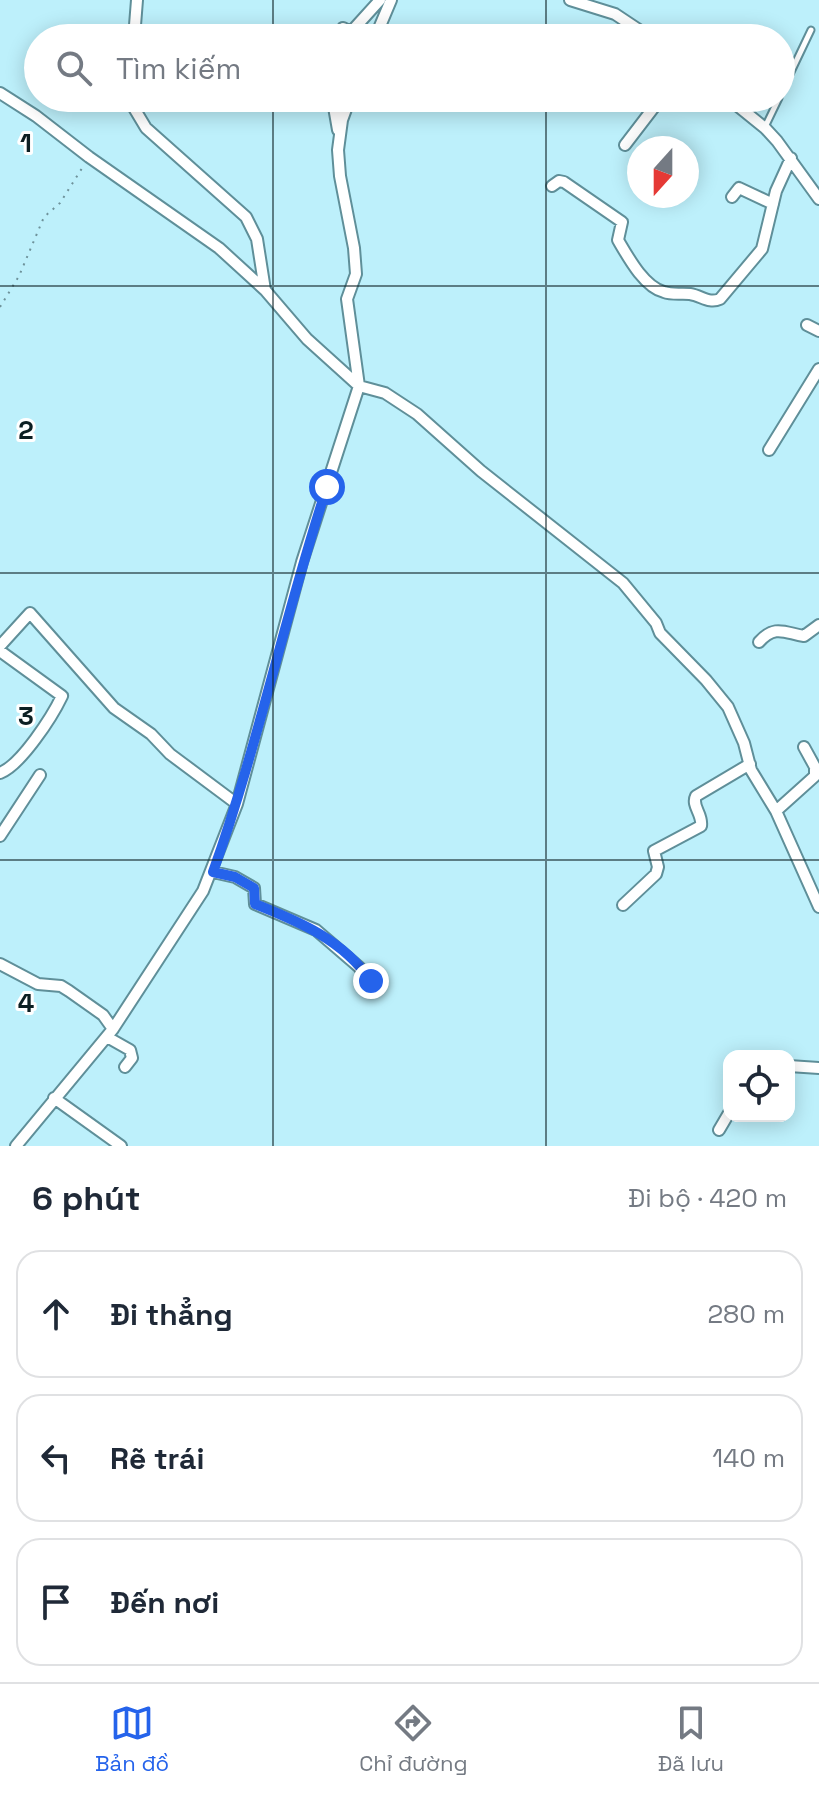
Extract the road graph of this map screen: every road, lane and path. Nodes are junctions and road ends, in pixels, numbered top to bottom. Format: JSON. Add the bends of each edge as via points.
{"nodes":[{"id":1,"x":137,"y":0,"type":"edge"},
{"id":2,"x":380,"y":0,"type":"edge"},
{"id":3,"x":391,"y":0,"type":"edge"},
{"id":4,"x":570,"y":0,"type":"edge"},
{"id":5,"x":135,"y":24,"type":"edge"},
{"id":6,"x":358,"y":24,"type":"edge"},
{"id":7,"x":381,"y":24,"type":"edge"},
{"id":8,"x":630,"y":24,"type":"edge"},
{"id":9,"x":811,"y":30,"type":"dead end"},
{"id":10,"x":795,"y":64,"type":"edge"},
{"id":11,"x":0,"y":93,"type":"edge"},
{"id":12,"x":24,"y":108,"type":"edge"},
{"id":13,"x":30,"y":112,"type":"edge"},
{"id":14,"x":136,"y":112,"type":"edge"},
{"id":15,"x":335,"y":112,"type":"edge"},
{"id":16,"x":346,"y":112,"type":"edge"},
{"id":17,"x":650,"y":112,"type":"edge"},
{"id":18,"x":745,"y":112,"type":"edge"},
{"id":19,"x":772,"y":112,"type":"edge"},
{"id":20,"x":765,"y":128,"type":"junction"},
{"id":21,"x":339,"y":136,"type":"junction"},
{"id":22,"x":625,"y":145,"type":"dead end"},
{"id":23,"x":89,"y":157,"type":"junction"},
{"id":24,"x":791,"y":158,"type":"junction"},
{"id":25,"x":552,"y":186,"type":"dead end"},
{"id":26,"x":732,"y":197,"type":"dead end"},
{"id":27,"x":819,"y":199,"type":"edge"},
{"id":28,"x":773,"y":204,"type":"junction"},
{"id":29,"x":265,"y":290,"type":"junction"},
{"id":30,"x":0,"y":307,"type":"edge"},
{"id":31,"x":807,"y":325,"type":"dead end"},
{"id":32,"x":819,"y":331,"type":"edge"},
{"id":33,"x":819,"y":369,"type":"edge"},
{"id":34,"x":359,"y":386,"type":"junction"},
{"id":35,"x":769,"y":450,"type":"dead end"},
{"id":36,"x":819,"y":625,"type":"edge"},
{"id":37,"x":759,"y":642,"type":"dead end"},
{"id":38,"x":0,"y":648,"type":"edge"},
{"id":39,"x":804,"y":747,"type":"dead end"},
{"id":40,"x":750,"y":764,"type":"junction"},
{"id":41,"x":0,"y":773,"type":"edge"},
{"id":42,"x":40,"y":775,"type":"dead end"},
{"id":43,"x":237,"y":804,"type":"junction"},
{"id":44,"x":776,"y":811,"type":"junction"},
{"id":45,"x":0,"y":836,"type":"edge"},
{"id":46,"x":213,"y":872,"type":"junction"},
{"id":47,"x":623,"y":905,"type":"dead end"},
{"id":48,"x":819,"y":906,"type":"edge"},
{"id":49,"x":0,"y":964,"type":"edge"},
{"id":50,"x":377,"y":990,"type":"dead end"},
{"id":51,"x":110,"y":1033,"type":"junction"},
{"id":52,"x":795,"y":1066,"type":"edge"},
{"id":53,"x":125,"y":1067,"type":"dead end"},
{"id":54,"x":819,"y":1068,"type":"edge"},
{"id":55,"x":54,"y":1098,"type":"junction"},
{"id":56,"x":724,"y":1122,"type":"edge"},
{"id":57,"x":719,"y":1130,"type":"dead end"},
{"id":58,"x":16,"y":1146,"type":"edge"},
{"id":59,"x":121,"y":1146,"type":"edge"}],
"edges":[{"from":1,"to":5,"type":"street"},
{"from":2,"to":6,"type":"street"},
{"from":3,"to":7,"type":"street"},
{"from":4,"to":8,"type":"street"},
{"from":9,"to":10,"type":"lane"},
{"from":11,"to":12,"type":"street"},
{"from":13,"to":23,"type":"street"},
{"from":14,"to":29,"type":"street","via":[[146,128],[246,217],[257,239]]},
{"from":15,"to":21,"type":"street"},
{"from":16,"to":21,"type":"street"},
{"from":17,"to":22,"type":"street"},
{"from":18,"to":20,"type":"street"},
{"from":19,"to":20,"type":"lane"},
{"from":20,"to":24,"type":"street"},
{"from":21,"to":34,"type":"street","via":[[340,176],[354,248],[356,274],[347,299]]},
{"from":23,"to":29,"type":"street","via":[[204,237]]},
{"from":23,"to":30,"type":"path","via":[[60,203],[44,217]]},
{"from":24,"to":27,"type":"street"},
{"from":24,"to":28,"type":"street"},
{"from":25,"to":28,"type":"street","via":[[564,182],[622,222],[618,240],[654,288],[712,302],[762,249]]},
{"from":26,"to":28,"type":"street","via":[[739,188]]},
{"from":29,"to":34,"type":"street","via":[[307,339]]},
{"from":31,"to":32,"type":"street"},
{"from":33,"to":35,"type":"street"},
{"from":34,"to":40,"type":"street","via":[[385,393],[417,414],[623,583],[660,633],[720,695]]},
{"from":34,"to":43,"type":"street","via":[[302,562]]},
{"from":36,"to":37,"type":"street","via":[[804,636],[781,629],[769,632]]},
{"from":38,"to":41,"type":"street","via":[[62,696],[15,765]]},
{"from":38,"to":43,"type":"street","via":[[30,613],[114,708]]},
{"from":39,"to":44,"type":"street","via":[[815,776]]},
{"from":40,"to":44,"type":"street"},
{"from":40,"to":47,"type":"street","via":[[696,796],[701,826],[654,851],[656,874]]},
{"from":42,"to":45,"type":"street"},
{"from":43,"to":46,"type":"street"},
{"from":44,"to":48,"type":"street"},
{"from":46,"to":50,"type":"street","via":[[254,888],[255,904],[316,930]]},
{"from":46,"to":51,"type":"street"},
{"from":49,"to":51,"type":"street","via":[[38,984],[69,991],[103,1015]]},
{"from":51,"to":53,"type":"street","via":[[132,1054]]},
{"from":51,"to":55,"type":"street"},
{"from":52,"to":54,"type":"street"},
{"from":55,"to":58,"type":"street"},
{"from":55,"to":59,"type":"street"},
{"from":56,"to":57,"type":"street"}]}
